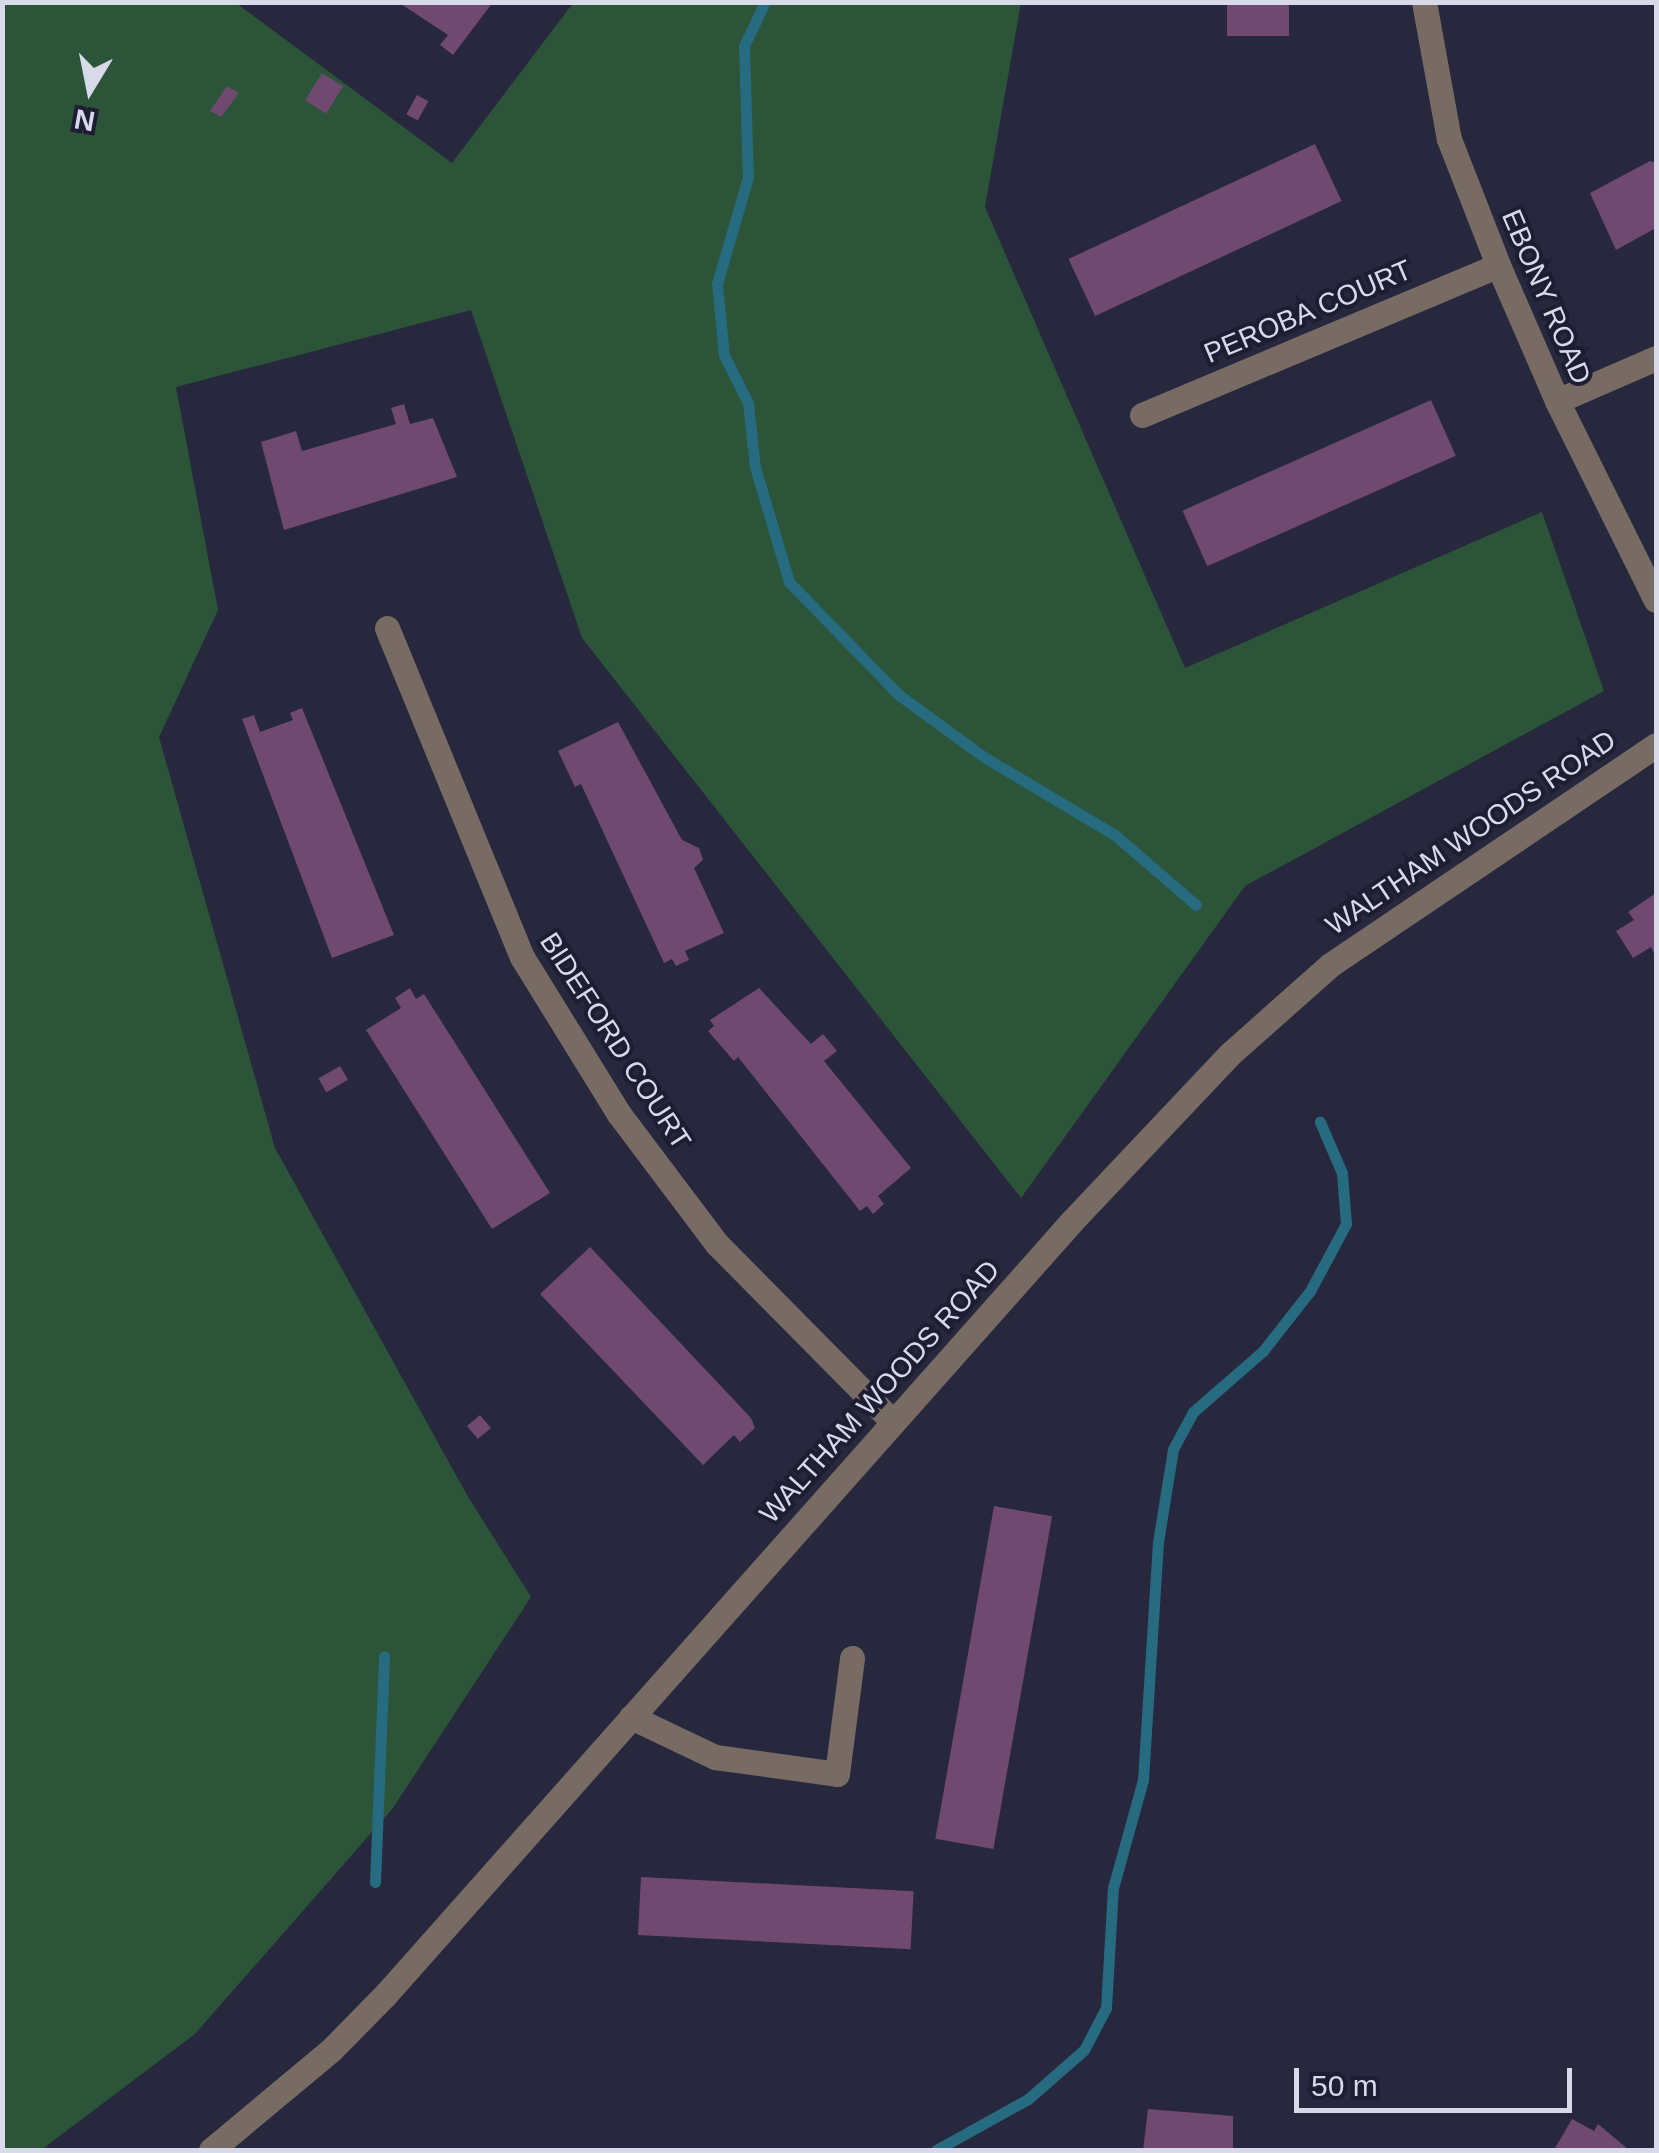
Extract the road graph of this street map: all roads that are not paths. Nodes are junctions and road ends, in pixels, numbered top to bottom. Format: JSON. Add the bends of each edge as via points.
{"nodes":[{"id":1,"x":1424,"y":2,"type":"edge"},
{"id":2,"x":1498,"y":265,"type":"junction"},
{"id":3,"x":1656,"y":358,"type":"edge"},
{"id":4,"x":1557,"y":401,"type":"junction"},
{"id":5,"x":1142,"y":415,"type":"dead end"},
{"id":6,"x":1656,"y":600,"type":"edge"},
{"id":7,"x":388,"y":628,"type":"dead end"},
{"id":8,"x":1656,"y":745,"type":"edge"},
{"id":9,"x":893,"y":1422,"type":"junction"},
{"id":10,"x":852,"y":1658,"type":"dead end"},
{"id":11,"x":631,"y":1718,"type":"junction"},
{"id":12,"x":211,"y":2150,"type":"edge"}],
"edges":[{"from":1,"to":2,"type":"street","name":"EBONY ROAD","via":[[1449,139]]},
{"from":2,"to":4,"type":"street","name":"EBONY ROAD"},
{"from":2,"to":5,"type":"street","name":"PEROBA COURT"},
{"from":3,"to":4,"type":"street"},
{"from":4,"to":6,"type":"street","name":"EBONY ROAD"},
{"from":7,"to":9,"type":"street","name":"BIDEFORD COURT","via":[[522,956],[620,1114],[717,1244]]},
{"from":8,"to":9,"type":"street","name":"WALTHAM WOODS ROAD","via":[[1388,923],[1286,1003],[1117,1171]]},
{"from":9,"to":11,"type":"street","name":"WALTHAM WOODS ROAD"},
{"from":10,"to":11,"type":"street","via":[[837,1774],[715,1757]]},
{"from":11,"to":12,"type":"street","name":"WALTHAM WOODS ROAD","via":[[331,2050]]}]}
